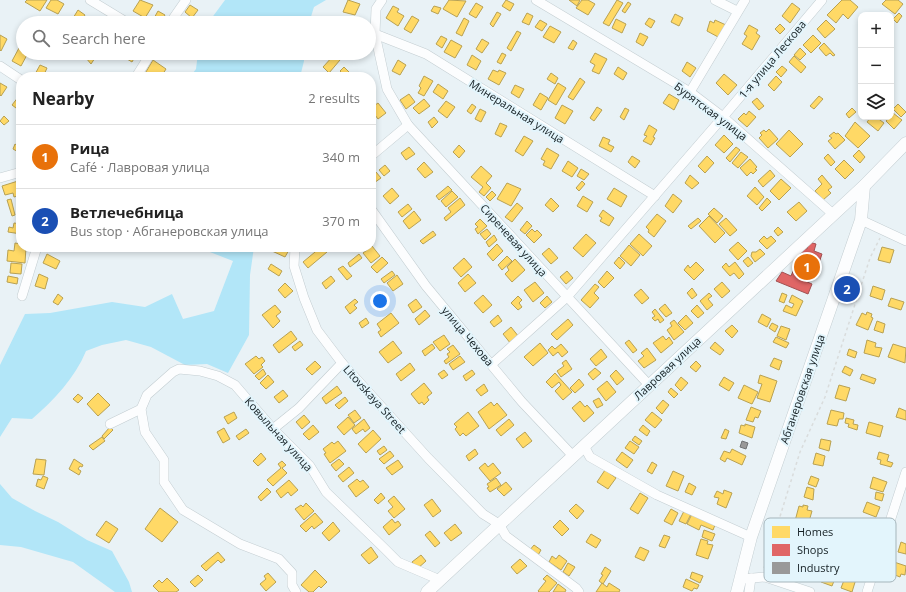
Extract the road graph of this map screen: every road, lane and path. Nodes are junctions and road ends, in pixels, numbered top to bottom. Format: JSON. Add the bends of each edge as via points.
{"nodes":[{"id":1,"x":90,"y":0,"type":"edge"},
{"id":2,"x":186,"y":0,"type":"edge"},
{"id":3,"x":382,"y":0,"type":"edge"},
{"id":4,"x":536,"y":0,"type":"edge"},
{"id":5,"x":715,"y":0,"type":"edge"},
{"id":6,"x":745,"y":0,"type":"edge"},
{"id":7,"x":822,"y":0,"type":"edge"},
{"id":8,"x":737,"y":11,"type":"junction"},
{"id":9,"x":116,"y":16,"type":"edge"},
{"id":10,"x":175,"y":16,"type":"edge"},
{"id":11,"x":376,"y":16,"type":"edge"},
{"id":12,"x":376,"y":34,"type":"edge"},
{"id":13,"x":376,"y":39,"type":"edge"},
{"id":14,"x":147,"y":60,"type":"edge"},
{"id":15,"x":0,"y":66,"type":"edge"},
{"id":16,"x":139,"y":72,"type":"edge"},
{"id":17,"x":16,"y":77,"type":"edge"},
{"id":18,"x":690,"y":92,"type":"junction"},
{"id":19,"x":723,"y":117,"type":"junction"},
{"id":20,"x":408,"y":124,"type":"junction"},
{"id":21,"x":906,"y":142,"type":"edge"},
{"id":22,"x":376,"y":152,"type":"edge"},
{"id":23,"x":16,"y":173,"type":"edge"},
{"id":24,"x":0,"y":178,"type":"edge"},
{"id":25,"x":864,"y":186,"type":"junction"},
{"id":26,"x":655,"y":196,"type":"junction"},
{"id":27,"x":833,"y":214,"type":"junction"},
{"id":28,"x":376,"y":216,"type":"edge"},
{"id":29,"x":861,"y":220,"type":"junction"},
{"id":30,"x":884,"y":231,"type":"junction"},
{"id":31,"x":906,"y":241,"type":"edge"},
{"id":32,"x":35,"y":252,"type":"edge"},
{"id":33,"x":295,"y":252,"type":"edge"},
{"id":34,"x":22,"y":296,"type":"dead end"},
{"id":35,"x":567,"y":297,"type":"junction"},
{"id":36,"x":342,"y":363,"type":"junction"},
{"id":37,"x":492,"y":364,"type":"junction"},
{"id":38,"x":650,"y":385,"type":"junction"},
{"id":39,"x":140,"y":408,"type":"junction"},
{"id":40,"x":110,"y":424,"type":"dead end"},
{"id":41,"x":273,"y":429,"type":"junction"},
{"id":42,"x":584,"y":446,"type":"junction"},
{"id":43,"x":573,"y":456,"type":"junction"},
{"id":44,"x":906,"y":472,"type":"edge"},
{"id":45,"x":780,"y":518,"type":"edge"},
{"id":46,"x":891,"y":518,"type":"edge"},
{"id":47,"x":499,"y":524,"type":"junction"},
{"id":48,"x":751,"y":538,"type":"junction"},
{"id":49,"x":764,"y":568,"type":"edge"},
{"id":50,"x":764,"y":577,"type":"edge"},
{"id":51,"x":761,"y":578,"type":"junction"},
{"id":52,"x":747,"y":579,"type":"junction"},
{"id":53,"x":440,"y":580,"type":"junction"},
{"id":54,"x":780,"y":582,"type":"edge"},
{"id":55,"x":870,"y":582,"type":"edge"},
{"id":56,"x":431,"y":591,"type":"edge"},
{"id":57,"x":296,"y":592,"type":"edge"},
{"id":58,"x":579,"y":592,"type":"edge"},
{"id":59,"x":737,"y":592,"type":"edge"},
{"id":60,"x":749,"y":592,"type":"edge"},
{"id":61,"x":810,"y":592,"type":"edge"},
{"id":62,"x":867,"y":592,"type":"edge"}],
"edges":[{"from":1,"to":9,"type":"street"},
{"from":2,"to":10,"type":"street"},
{"from":3,"to":11,"type":"street","name":"Сиреневая улица","via":[[376,9]]},
{"from":4,"to":18,"type":"street","name":"Бурятская улица"},
{"from":5,"to":8,"type":"street"},
{"from":6,"to":8,"type":"street"},
{"from":7,"to":19,"type":"street","name":"1-я улица Лескова"},
{"from":8,"to":18,"type":"street"},
{"from":12,"to":26,"type":"street","name":"Минеральная улица","via":[[426,54]]},
{"from":13,"to":20,"type":"street","name":"Сиреневая улица","via":[[387,89]]},
{"from":14,"to":16,"type":"street"},
{"from":15,"to":17,"type":"street"},
{"from":18,"to":19,"type":"street","name":"Бурятская улица"},
{"from":19,"to":26,"type":"street","name":"1-я улица Лескова"},
{"from":19,"to":27,"type":"street","name":"Бурятская улица"},
{"from":20,"to":22,"type":"street"},
{"from":20,"to":35,"type":"street","name":"Сиреневая улица"},
{"from":21,"to":25,"type":"street","name":"Лавровая улица"},
{"from":23,"to":24,"type":"street"},
{"from":25,"to":27,"type":"street","name":"Лавровая улица"},
{"from":25,"to":29,"type":"street","name":"Абганеровская улица"},
{"from":26,"to":35,"type":"street","name":"1-я улица Лескова"},
{"from":27,"to":38,"type":"street","name":"Лавровая улица"},
{"from":28,"to":37,"type":"street","name":"улица Чехова","via":[[426,286]]},
{"from":29,"to":30,"type":"street"},
{"from":29,"to":48,"type":"street","name":"Абганеровская улица"},
{"from":30,"to":31,"type":"street"},
{"from":30,"to":45,"type":"path","name":"Абганеровская улица","via":[[870,258],[825,397],[800,452]]},
{"from":32,"to":34,"type":"street"},
{"from":33,"to":36,"type":"street","name":"Litovskaya Street","via":[[294,266],[317,330]]},
{"from":35,"to":37,"type":"street","name":"1-я улица Лескова"},
{"from":35,"to":38,"type":"street","name":"Сиреневая улица"},
{"from":36,"to":41,"type":"street","via":[[299,408]]},
{"from":36,"to":47,"type":"street","name":"Litovskaya Street","via":[[428,458],[483,514]]},
{"from":37,"to":43,"type":"street","name":"улица Чехова","via":[[522,402]]},
{"from":38,"to":42,"type":"street","name":"Лавровая улица"},
{"from":39,"to":40,"type":"street"},
{"from":39,"to":41,"type":"street","name":"Ковыльная улица","via":[[147,395],[173,372],[179,369],[200,371],[218,376],[235,385]]},
{"from":39,"to":57,"type":"street","via":[[145,432],[164,460],[164,482],[183,510],[240,544],[279,559],[292,573],[292,585]]},
{"from":41,"to":53,"type":"street","name":"Ковыльная улица","via":[[310,466],[326,492],[398,562]]},
{"from":42,"to":43,"type":"street","name":"Лавровая улица"},
{"from":42,"to":48,"type":"street","via":[[590,456],[657,495]]},
{"from":43,"to":47,"type":"street","name":"Лавровая улица"},
{"from":44,"to":46,"type":"street"},
{"from":47,"to":53,"type":"street","name":"Лавровая улица"},
{"from":47,"to":58,"type":"street","name":"Litovskaya Street","via":[[506,536]]},
{"from":48,"to":52,"type":"street","name":"Абганеровская улица"},
{"from":49,"to":51,"type":"path","name":"Абганеровская улица"},
{"from":50,"to":51,"type":"street"},
{"from":51,"to":52,"type":"street"},
{"from":52,"to":59,"type":"street","name":"Абганеровская улица"},
{"from":52,"to":60,"type":"street"},
{"from":53,"to":56,"type":"street","name":"Лавровая улица"},
{"from":54,"to":61,"type":"street"},
{"from":55,"to":62,"type":"street"}]}
